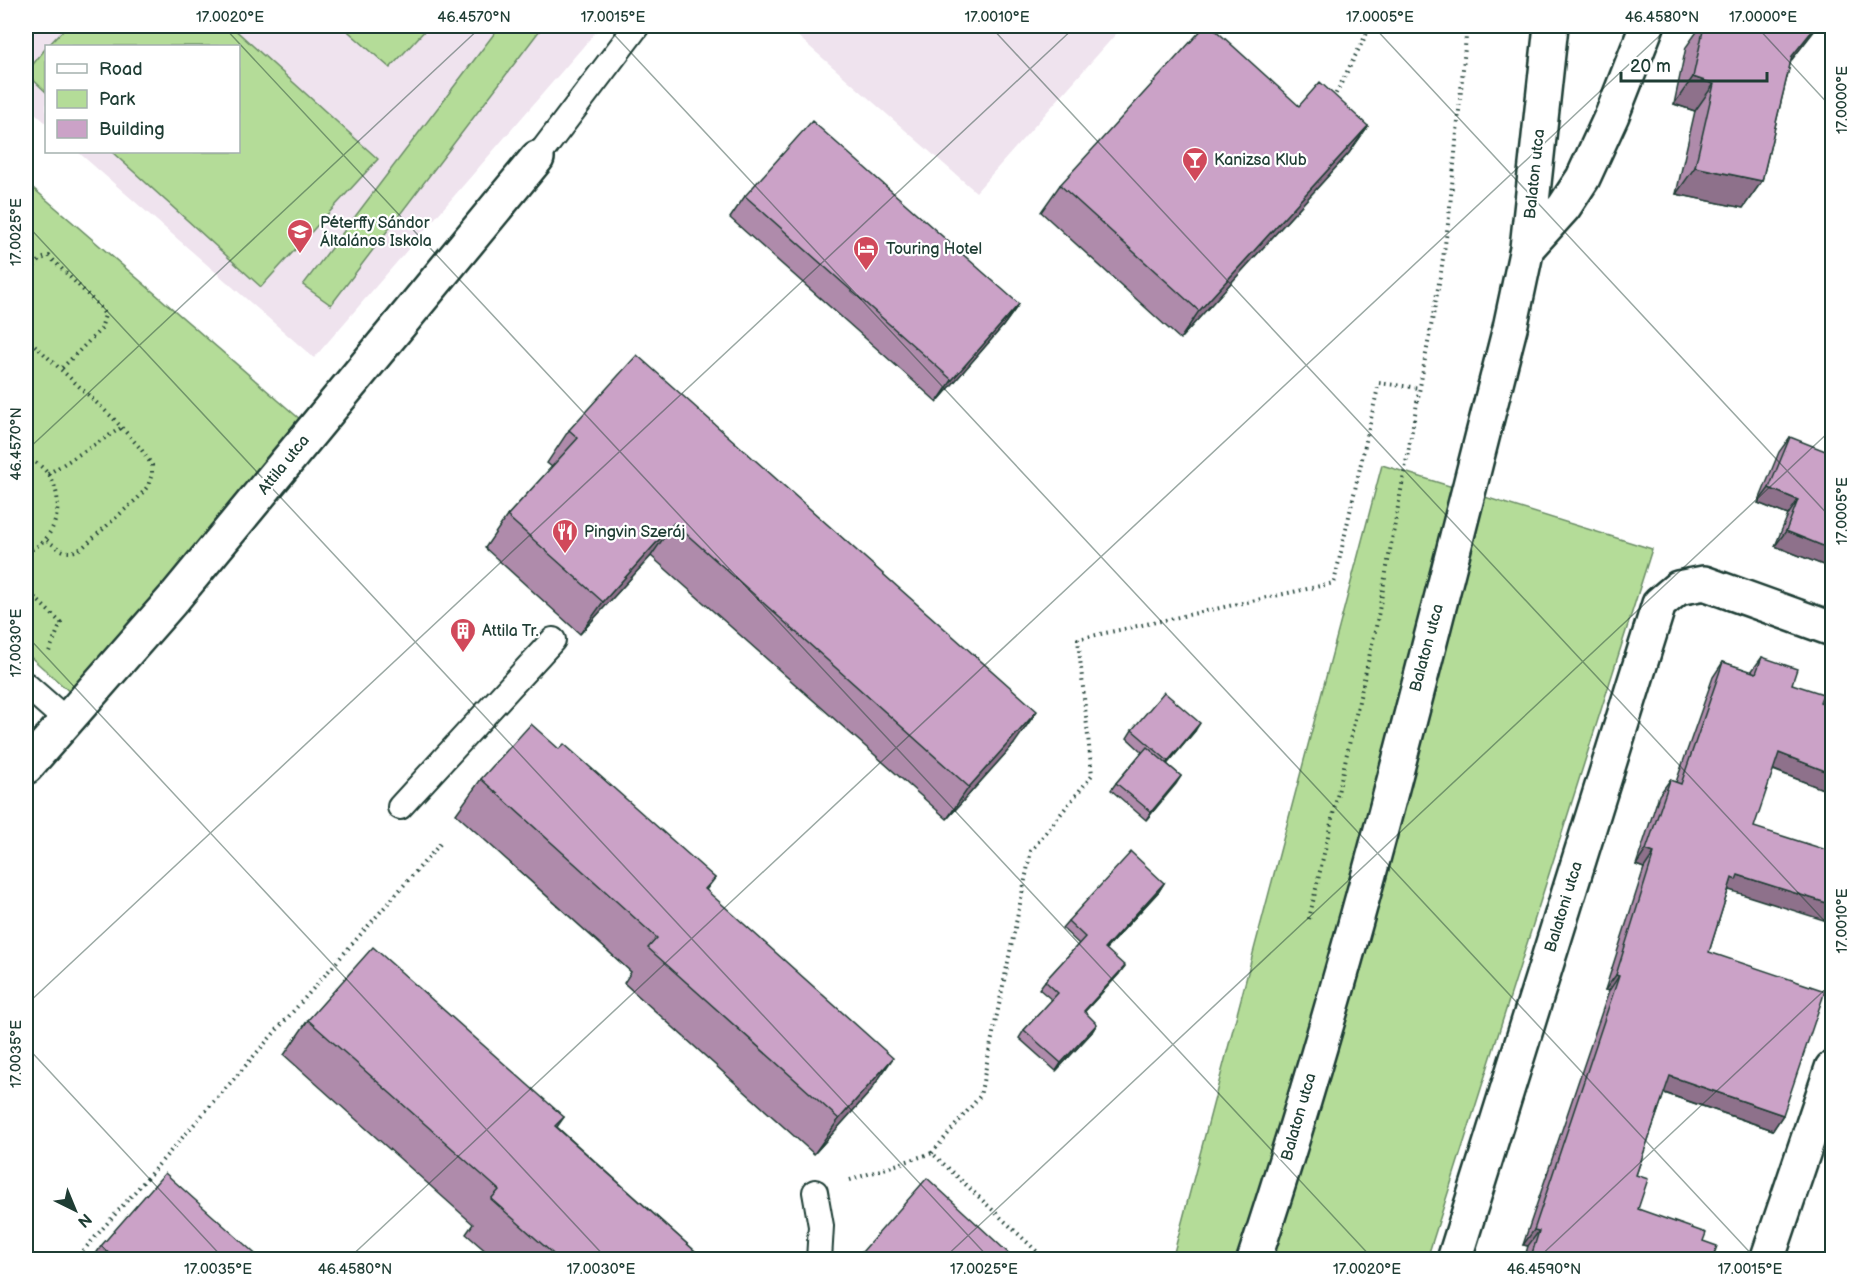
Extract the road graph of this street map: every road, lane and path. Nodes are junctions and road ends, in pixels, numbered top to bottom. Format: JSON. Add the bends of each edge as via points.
{"nodes":[{"id":1,"x":637,"y":26,"type":"edge"},
{"id":2,"x":1374,"y":26,"type":"edge"},
{"id":3,"x":1467,"y":26,"type":"edge"},
{"id":4,"x":1551,"y":26,"type":"edge"},
{"id":5,"x":1647,"y":26,"type":"edge"},
{"id":6,"x":1330,"y":105,"type":"edge"},
{"id":7,"x":537,"y":158,"type":"joint"},
{"id":8,"x":1527,"y":248,"type":"junction"},
{"id":9,"x":26,"y":275,"type":"edge"},
{"id":10,"x":26,"y":337,"type":"edge"},
{"id":11,"x":60,"y":370,"type":"junction"},
{"id":12,"x":1420,"y":388,"type":"junction"},
{"id":13,"x":121,"y":427,"type":"junction"},
{"id":14,"x":26,"y":456,"type":"edge"},
{"id":15,"x":48,"y":474,"type":"junction"},
{"id":16,"x":45,"y":539,"type":"junction"},
{"id":17,"x":26,"y":552,"type":"edge"},
{"id":18,"x":26,"y":589,"type":"edge"},
{"id":19,"x":1833,"y":629,"type":"edge"},
{"id":20,"x":553,"y":640,"type":"dead end"},
{"id":21,"x":29,"y":688,"type":"edge"},
{"id":22,"x":68,"y":721,"type":"junction"},
{"id":23,"x":26,"y":767,"type":"edge"},
{"id":24,"x":400,"y":807,"type":"dead end"},
{"id":25,"x":440,"y":844,"type":"dead end"},
{"id":26,"x":1307,"y":928,"type":"dead end"},
{"id":27,"x":1833,"y":1068,"type":"edge"},
{"id":28,"x":932,"y":1153,"type":"junction"},
{"id":29,"x":815,"y":1192,"type":"joint"},
{"id":30,"x":75,"y":1260,"type":"edge"},
{"id":31,"x":819,"y":1260,"type":"edge"},
{"id":32,"x":1046,"y":1260,"type":"edge"},
{"id":33,"x":1254,"y":1260,"type":"edge"},
{"id":34,"x":1454,"y":1260,"type":"edge"},
{"id":35,"x":1767,"y":1260,"type":"edge"}],
"edges":[{"from":1,"to":7,"type":"lane"},
{"from":2,"to":6,"type":"path"},
{"from":3,"to":12,"type":"path","via":[[1449,217]]},
{"from":4,"to":8,"type":"street","name":"Balaton utca"},
{"from":5,"to":8,"type":"street","via":[[1583,178],[1564,207]]},
{"from":7,"to":22,"type":"street","name":"Attila utca","via":[[183,588]]},
{"from":8,"to":33,"type":"street","name":"Balaton utca","via":[[1510,328],[1378,835],[1294,1138]]},
{"from":9,"to":11,"type":"path","via":[[41,259],[50,256],[105,315],[101,329]]},
{"from":10,"to":11,"type":"path"},
{"from":11,"to":13,"type":"path"},
{"from":12,"to":26,"type":"path","via":[[1376,627]]},
{"from":12,"to":28,"type":"path","via":[[1379,384],[1334,583],[1078,639],[1092,775],[1031,851],[980,1096]]},
{"from":13,"to":15,"type":"path"},
{"from":13,"to":16,"type":"path","via":[[152,465],[148,486],[82,548],[72,553],[61,551]]},
{"from":14,"to":15,"type":"path"},
{"from":15,"to":16,"type":"path","via":[[58,500],[54,524]]},
{"from":16,"to":17,"type":"path"},
{"from":18,"to":21,"type":"path","via":[[61,623]]},
{"from":19,"to":34,"type":"street","name":"Balatoni utca","via":[[1704,583],[1678,588],[1659,604]]},
{"from":20,"to":24,"type":"lane"},
{"from":21,"to":22,"type":"lane"},
{"from":22,"to":23,"type":"street","name":"Attila utca"},
{"from":25,"to":30,"type":"path"},
{"from":27,"to":35,"type":"street"},
{"from":28,"to":29,"type":"path"},
{"from":28,"to":32,"type":"path"},
{"from":29,"to":31,"type":"lane","via":[[821,1226]]}]}
